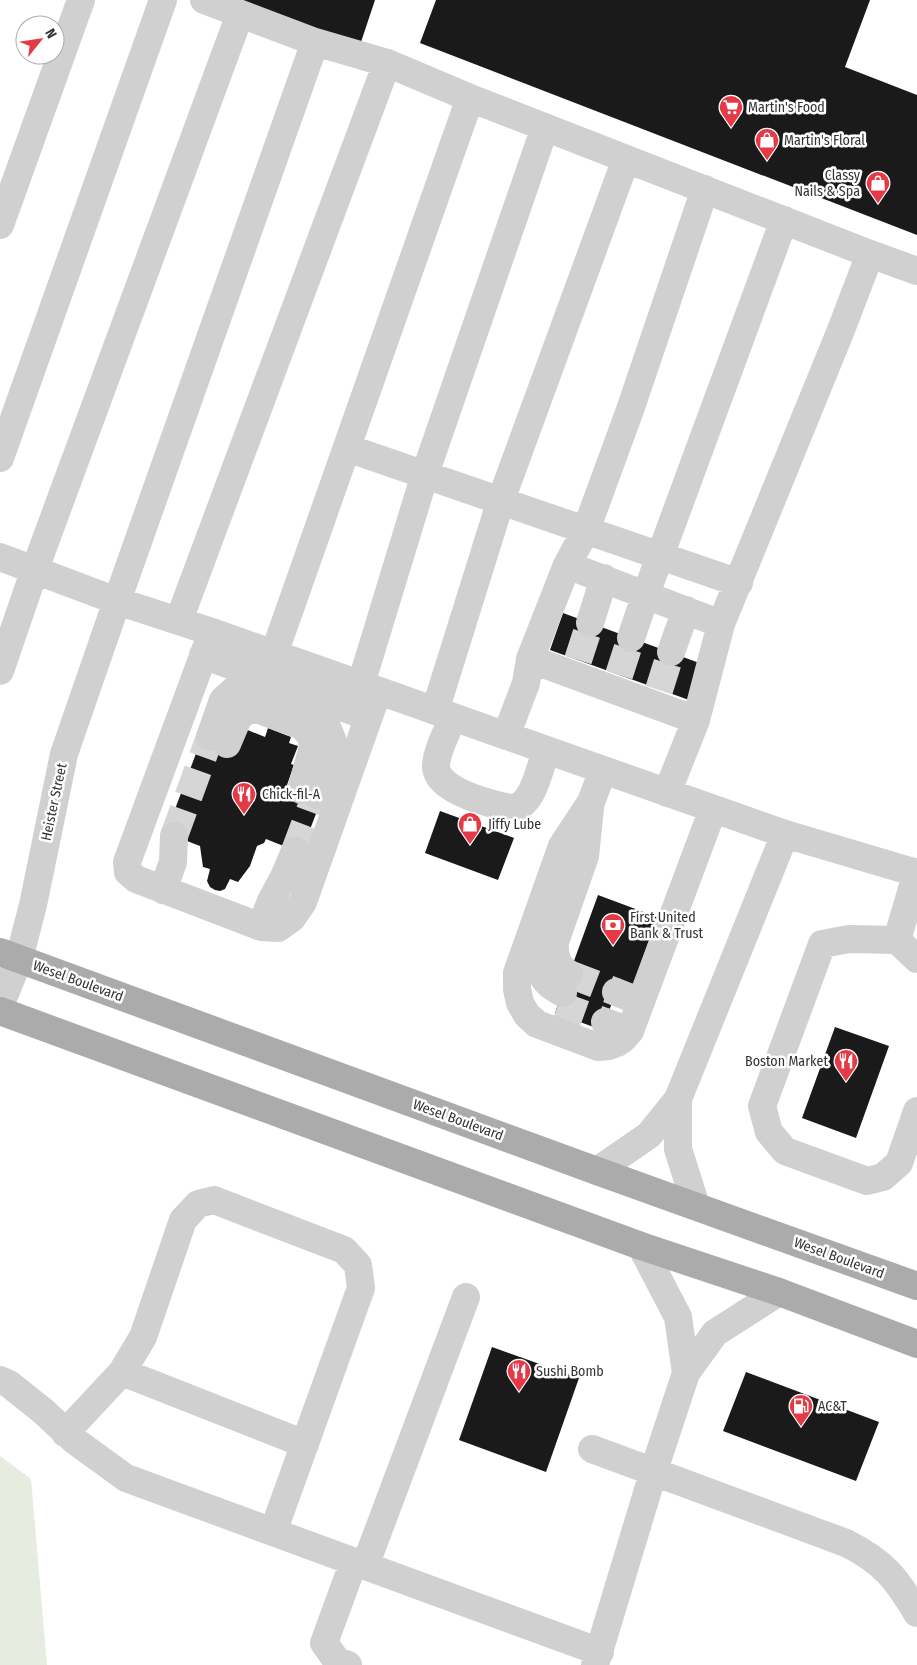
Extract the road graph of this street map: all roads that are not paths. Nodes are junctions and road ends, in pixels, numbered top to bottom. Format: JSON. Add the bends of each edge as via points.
{"nodes":[{"id":1,"x":81,"y":0,"type":"edge"},
{"id":2,"x":163,"y":0,"type":"edge"},
{"id":3,"x":204,"y":0,"type":"edge"},
{"id":4,"x":240,"y":14,"type":"junction"},
{"id":5,"x":315,"y":42,"type":"junction"},
{"id":6,"x":387,"y":63,"type":"junction"},
{"id":7,"x":470,"y":98,"type":"junction"},
{"id":8,"x":545,"y":127,"type":"junction"},
{"id":9,"x":626,"y":159,"type":"junction"},
{"id":10,"x":705,"y":189,"type":"junction"},
{"id":11,"x":784,"y":220,"type":"junction"},
{"id":12,"x":0,"y":225,"type":"edge"},
{"id":13,"x":870,"y":254,"type":"junction"},
{"id":14,"x":917,"y":271,"type":"edge"},
{"id":15,"x":347,"y":448,"type":"junction"},
{"id":16,"x":0,"y":458,"type":"edge"},
{"id":17,"x":425,"y":474,"type":"junction"},
{"id":18,"x":501,"y":500,"type":"junction"},
{"id":19,"x":586,"y":530,"type":"junction"},
{"id":20,"x":660,"y":555,"type":"junction"},
{"id":21,"x":0,"y":557,"type":"edge"},
{"id":22,"x":567,"y":565,"type":"junction"},
{"id":23,"x":34,"y":569,"type":"junction"},
{"id":24,"x":604,"y":578,"type":"junction"},
{"id":25,"x":739,"y":582,"type":"junction"},
{"id":26,"x":646,"y":594,"type":"junction"},
{"id":27,"x":117,"y":600,"type":"junction"},
{"id":28,"x":686,"y":610,"type":"junction"},
{"id":29,"x":178,"y":620,"type":"junction"},
{"id":30,"x":590,"y":623,"type":"tunnel mouth"},
{"id":31,"x":722,"y":624,"type":"junction"},
{"id":32,"x":631,"y":638,"type":"tunnel mouth"},
{"id":33,"x":207,"y":644,"type":"junction"},
{"id":34,"x":670,"y":652,"type":"tunnel mouth"},
{"id":35,"x":274,"y":654,"type":"junction"},
{"id":36,"x":530,"y":659,"type":"junction"},
{"id":37,"x":0,"y":671,"type":"edge"},
{"id":38,"x":370,"y":688,"type":"junction"},
{"id":39,"x":444,"y":714,"type":"junction"},
{"id":40,"x":368,"y":716,"type":"junction"},
{"id":41,"x":696,"y":720,"type":"junction"},
{"id":42,"x":506,"y":736,"type":"junction"},
{"id":43,"x":219,"y":741,"type":"tunnel mouth"},
{"id":44,"x":546,"y":750,"type":"junction"},
{"id":45,"x":603,"y":770,"type":"junction"},
{"id":46,"x":308,"y":793,"type":"tunnel mouth"},
{"id":47,"x":667,"y":793,"type":"junction"},
{"id":48,"x":591,"y":802,"type":"junction"},
{"id":49,"x":713,"y":809,"type":"junction"},
{"id":50,"x":785,"y":834,"type":"junction"},
{"id":51,"x":180,"y":847,"type":"tunnel mouth"},
{"id":52,"x":288,"y":848,"type":"tunnel mouth"},
{"id":53,"x":917,"y":873,"type":"edge"},
{"id":54,"x":163,"y":890,"type":"junction"},
{"id":55,"x":261,"y":928,"type":"junction"},
{"id":56,"x":897,"y":940,"type":"junction"},
{"id":57,"x":9,"y":956,"type":"edge"},
{"id":58,"x":917,"y":960,"type":"edge"},
{"id":59,"x":0,"y":1006,"type":"edge"},
{"id":60,"x":0,"y":1011,"type":"edge"},
{"id":61,"x":678,"y":1099,"type":"junction"},
{"id":62,"x":917,"y":1111,"type":"edge"},
{"id":63,"x":597,"y":1171,"type":"junction"},
{"id":64,"x":696,"y":1206,"type":"junction"},
{"id":65,"x":641,"y":1246,"type":"junction"},
{"id":66,"x":917,"y":1286,"type":"edge"},
{"id":67,"x":779,"y":1292,"type":"junction"},
{"id":68,"x":466,"y":1297,"type":"dead end"},
{"id":69,"x":917,"y":1344,"type":"edge"},
{"id":70,"x":122,"y":1372,"type":"junction"},
{"id":71,"x":686,"y":1373,"type":"junction"},
{"id":72,"x":0,"y":1380,"type":"edge"},
{"id":73,"x":65,"y":1433,"type":"junction"},
{"id":74,"x":305,"y":1444,"type":"junction"},
{"id":75,"x":592,"y":1449,"type":"dead end"},
{"id":76,"x":654,"y":1470,"type":"junction"},
{"id":77,"x":274,"y":1532,"type":"junction"},
{"id":78,"x":360,"y":1563,"type":"junction"},
{"id":79,"x":917,"y":1614,"type":"edge"},
{"id":80,"x":598,"y":1658,"type":"edge"},
{"id":81,"x":348,"y":1665,"type":"edge"}],
"edges":[{"from":1,"to":12,"type":"lane"},
{"from":2,"to":16,"type":"lane"},
{"from":3,"to":4,"type":"lane"},
{"from":4,"to":5,"type":"lane"},
{"from":4,"to":23,"type":"lane"},
{"from":5,"to":6,"type":"lane"},
{"from":5,"to":27,"type":"lane","name":"Heister Street"},
{"from":6,"to":7,"type":"lane"},
{"from":6,"to":29,"type":"lane"},
{"from":7,"to":8,"type":"lane"},
{"from":7,"to":15,"type":"lane"},
{"from":8,"to":9,"type":"lane"},
{"from":8,"to":17,"type":"lane"},
{"from":9,"to":10,"type":"lane"},
{"from":9,"to":18,"type":"lane"},
{"from":10,"to":11,"type":"lane"},
{"from":10,"to":19,"type":"lane"},
{"from":11,"to":13,"type":"lane"},
{"from":11,"to":20,"type":"lane"},
{"from":13,"to":14,"type":"lane"},
{"from":13,"to":25,"type":"lane"},
{"from":15,"to":17,"type":"lane"},
{"from":15,"to":35,"type":"lane"},
{"from":17,"to":18,"type":"lane"},
{"from":17,"to":38,"type":"lane"},
{"from":18,"to":19,"type":"lane"},
{"from":18,"to":39,"type":"lane"},
{"from":19,"to":20,"type":"lane"},
{"from":19,"to":22,"type":"lane"},
{"from":20,"to":25,"type":"lane"},
{"from":20,"to":26,"type":"lane"},
{"from":21,"to":23,"type":"lane"},
{"from":22,"to":24,"type":"lane"},
{"from":22,"to":36,"type":"lane"},
{"from":23,"to":27,"type":"lane"},
{"from":23,"to":37,"type":"lane"},
{"from":24,"to":26,"type":"lane"},
{"from":24,"to":30,"type":"lane"},
{"from":25,"to":31,"type":"lane"},
{"from":26,"to":28,"type":"lane"},
{"from":26,"to":32,"type":"lane"},
{"from":27,"to":29,"type":"lane"},
{"from":27,"to":57,"type":"lane","name":"Heister Street","via":[[64,754],[32,905]]},
{"from":28,"to":31,"type":"lane"},
{"from":28,"to":34,"type":"lane"},
{"from":29,"to":33,"type":"lane"},
{"from":31,"to":41,"type":"lane"},
{"from":33,"to":35,"type":"lane"},
{"from":33,"to":40,"type":"lane"},
{"from":33,"to":54,"type":"lane","via":[[127,862],[128,872],[136,879]]},
{"from":35,"to":38,"type":"lane"},
{"from":36,"to":41,"type":"lane","via":[[575,668],[656,697]]},
{"from":36,"to":42,"type":"lane","via":[[526,683]]},
{"from":38,"to":39,"type":"lane"},
{"from":38,"to":40,"type":"lane"},
{"from":39,"to":42,"type":"lane"},
{"from":39,"to":44,"type":"lane","via":[[436,768],[444,783],[468,795],[516,809],[525,803],[536,784]]},
{"from":40,"to":55,"type":"lane","via":[[303,902],[292,918],[278,928]]},
{"from":41,"to":47,"type":"lane"},
{"from":42,"to":44,"type":"lane"},
{"from":43,"to":46,"type":"lane","via":[[223,700],[234,690],[245,688],[314,712],[325,722],[334,754]]},
{"from":44,"to":45,"type":"lane"},
{"from":45,"to":47,"type":"lane"},
{"from":45,"to":48,"type":"lane"},
{"from":47,"to":49,"type":"lane"},
{"from":48,"to":48,"type":"lane","via":[[585,856],[555,942],[554,952],[560,966],[563,991],[549,984],[543,975],[539,952]]},
{"from":48,"to":49,"type":"lane","via":[[562,846],[517,973],[517,989],[520,1003],[537,1024],[598,1047],[624,1038],[623,1013]]},
{"from":49,"to":50,"type":"lane"},
{"from":50,"to":53,"type":"lane"},
{"from":50,"to":61,"type":"lane"},
{"from":51,"to":54,"type":"lane"},
{"from":52,"to":55,"type":"lane","via":[[274,873],[271,901]]},
{"from":53,"to":56,"type":"lane"},
{"from":54,"to":55,"type":"lane"},
{"from":56,"to":58,"type":"lane"},
{"from":56,"to":62,"type":"lane","via":[[849,939],[822,944],[762,1106],[769,1132],[785,1151],[867,1181],[883,1177],[899,1163]]},
{"from":57,"to":59,"type":"lane","name":"Heister Street"},
{"from":57,"to":63,"type":"main road","name":"Wesel Boulevard"},
{"from":60,"to":65,"type":"main road"},
{"from":61,"to":63,"type":"lane","via":[[649,1135]]},
{"from":61,"to":64,"type":"lane","via":[[678,1149]]},
{"from":63,"to":64,"type":"main road","name":"Wesel Boulevard"},
{"from":64,"to":66,"type":"main road","name":"Wesel Boulevard"},
{"from":65,"to":67,"type":"main road"},
{"from":65,"to":71,"type":"lane","via":[[678,1316]]},
{"from":67,"to":69,"type":"main road"},
{"from":67,"to":71,"type":"lane","via":[[715,1333]]},
{"from":68,"to":78,"type":"lane"},
{"from":70,"to":73,"type":"lane"},
{"from":70,"to":74,"type":"lane"},
{"from":70,"to":74,"type":"lane","via":[[143,1337],[183,1220],[198,1204],[214,1200],[344,1250],[358,1265],[361,1288]]},
{"from":71,"to":76,"type":"lane"},
{"from":72,"to":73,"type":"lane","via":[[43,1411]]},
{"from":73,"to":77,"type":"lane","via":[[126,1478]]},
{"from":74,"to":77,"type":"lane"},
{"from":75,"to":76,"type":"lane"},
{"from":76,"to":79,"type":"lane","via":[[864,1552],[885,1567]]},
{"from":76,"to":80,"type":"lane"},
{"from":77,"to":78,"type":"lane"},
{"from":78,"to":80,"type":"lane"},
{"from":78,"to":81,"type":"lane","via":[[324,1643],[337,1661]]}]}
